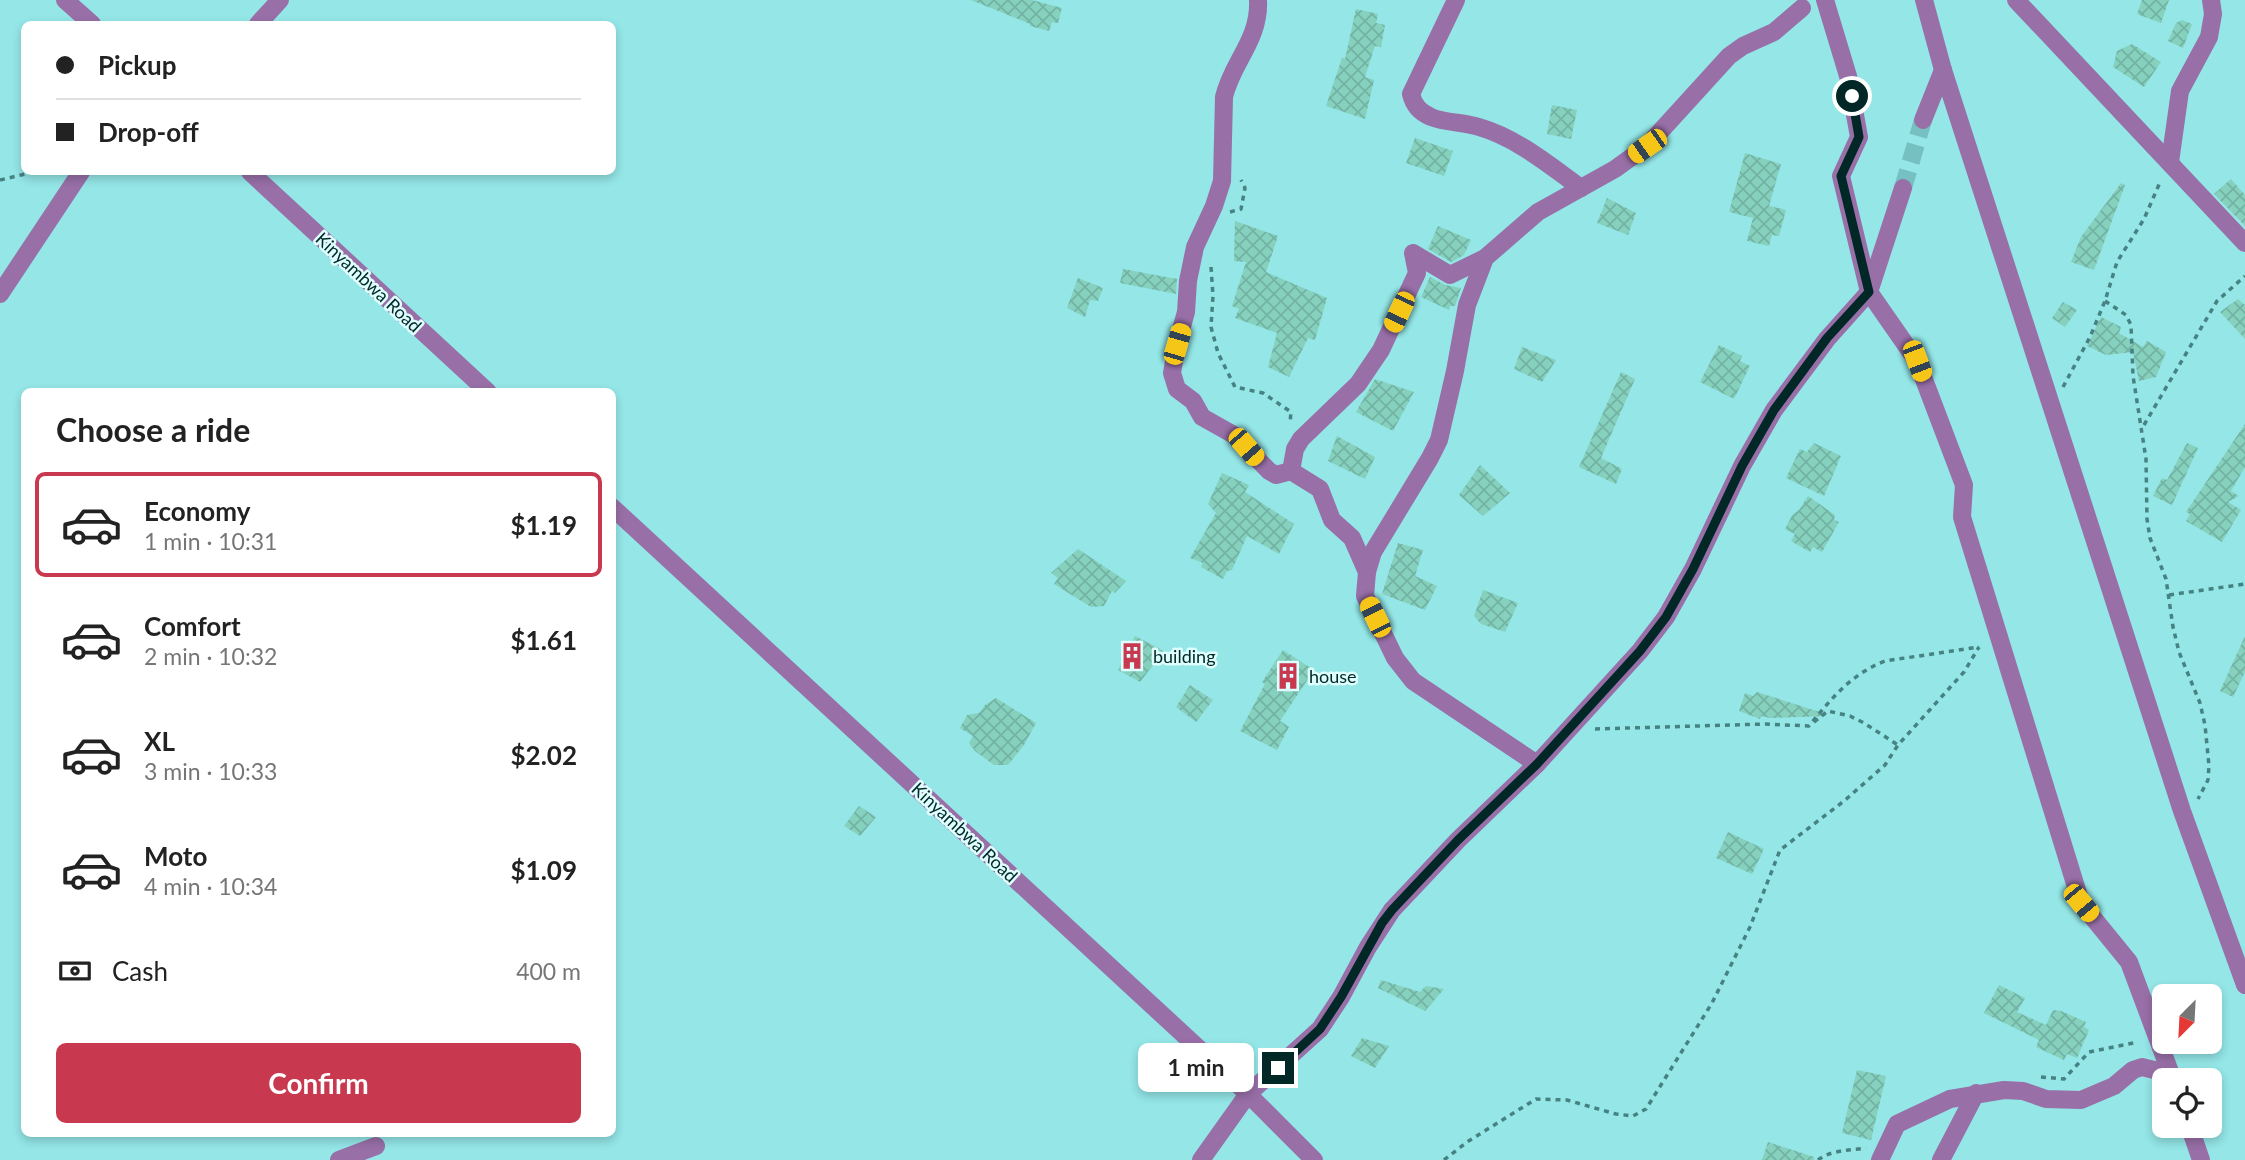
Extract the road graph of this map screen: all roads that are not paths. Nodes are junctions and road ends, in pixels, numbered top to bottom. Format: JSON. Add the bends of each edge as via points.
{"nodes":[{"id":1,"x":65,"y":0,"type":"edge"},
{"id":2,"x":280,"y":0,"type":"edge"},
{"id":3,"x":1258,"y":0,"type":"edge"},
{"id":4,"x":1456,"y":0,"type":"edge"},
{"id":5,"x":1825,"y":0,"type":"edge"},
{"id":6,"x":1924,"y":0,"type":"edge"},
{"id":7,"x":2016,"y":0,"type":"edge"},
{"id":8,"x":2211,"y":0,"type":"edge"},
{"id":9,"x":1802,"y":8,"type":"dead end"},
{"id":10,"x":89,"y":21,"type":"edge"},
{"id":11,"x":261,"y":21,"type":"edge"},
{"id":12,"x":1943,"y":70,"type":"junction"},
{"id":13,"x":1923,"y":120,"type":"tunnel mouth"},
{"id":14,"x":2170,"y":162,"type":"junction"},
{"id":15,"x":79,"y":175,"type":"edge"},
{"id":16,"x":253,"y":175,"type":"edge"},
{"id":17,"x":1581,"y":188,"type":"junction"},
{"id":18,"x":1903,"y":188,"type":"tunnel mouth"},
{"id":19,"x":2245,"y":243,"type":"edge"},
{"id":20,"x":1485,"y":258,"type":"junction"},
{"id":21,"x":1869,"y":292,"type":"junction"},
{"id":22,"x":0,"y":294,"type":"edge"},
{"id":23,"x":484,"y":388,"type":"edge"},
{"id":24,"x":1291,"y":471,"type":"junction"},
{"id":25,"x":616,"y":511,"type":"edge"},
{"id":26,"x":1367,"y":572,"type":"junction"},
{"id":27,"x":1537,"y":764,"type":"junction"},
{"id":28,"x":2245,"y":985,"type":"edge"},
{"id":29,"x":2163,"y":1068,"type":"edge"},
{"id":30,"x":2152,"y":1070,"type":"edge"},
{"id":31,"x":1976,"y":1093,"type":"junction"},
{"id":32,"x":1248,"y":1094,"type":"junction"},
{"id":33,"x":2193,"y":1138,"type":"edge"},
{"id":34,"x":376,"y":1146,"type":"dead end"},
{"id":35,"x":1878,"y":1153,"type":"edge"},
{"id":36,"x":339,"y":1160,"type":"edge"},
{"id":37,"x":1201,"y":1160,"type":"edge"},
{"id":38,"x":1314,"y":1160,"type":"edge"},
{"id":39,"x":1941,"y":1160,"type":"edge"},
{"id":40,"x":2201,"y":1160,"type":"edge"}],
"edges":[{"from":1,"to":10,"type":"street"},
{"from":2,"to":11,"type":"street"},
{"from":3,"to":24,"type":"street","via":[[1254,33],[1224,97],[1222,181],[1195,247],[1172,373],[1177,389],[1193,401],[1202,417],[1234,435],[1269,471],[1276,475]]},
{"from":4,"to":17,"type":"street","via":[[1411,94],[1413,101],[1421,113],[1435,119],[1480,127],[1514,142]]},
{"from":5,"to":21,"type":"street","via":[[1848,76],[1859,137],[1841,176]]},
{"from":6,"to":12,"type":"street"},
{"from":7,"to":14,"type":"street"},
{"from":8,"to":14,"type":"street","via":[[2210,37],[2180,91]]},
{"from":9,"to":17,"type":"street","via":[[1774,32],[1729,56],[1647,146]]},
{"from":12,"to":13,"type":"street"},
{"from":12,"to":28,"type":"street","via":[[2182,811]]},
{"from":14,"to":19,"type":"street"},
{"from":15,"to":22,"type":"street"},
{"from":16,"to":23,"type":"street","name":"Kinyambwa Road"},
{"from":17,"to":20,"type":"street","via":[[1538,212]]},
{"from":18,"to":21,"type":"street"},
{"from":20,"to":24,"type":"street","via":[[1450,275],[1413,253],[1418,273],[1381,350],[1358,384],[1301,439]]},
{"from":20,"to":26,"type":"street","via":[[1467,305],[1438,440],[1373,552]]},
{"from":21,"to":27,"type":"street","via":[[1827,338],[1774,410],[1666,617]]},
{"from":21,"to":29,"type":"street","via":[[1917,361],[1964,485],[1962,516],[2081,903],[2129,961]]},
{"from":24,"to":26,"type":"street","via":[[1320,489],[1332,520],[1352,538]]},
{"from":25,"to":32,"type":"street","name":"Kinyambwa Road"},
{"from":26,"to":27,"type":"street","via":[[1365,596],[1395,658],[1413,681]]},
{"from":27,"to":32,"type":"street","via":[[1392,910],[1320,1029]]},
{"from":30,"to":31,"type":"street","via":[[2133,1070],[2114,1086],[2081,1100],[2046,1099],[2023,1091]]},
{"from":31,"to":35,"type":"street","via":[[1950,1099],[1898,1124]]},
{"from":31,"to":39,"type":"street"},
{"from":32,"to":37,"type":"street"},
{"from":32,"to":38,"type":"street","name":"Kinyambwa Road"},
{"from":33,"to":40,"type":"street"},
{"from":34,"to":36,"type":"street"}]}
